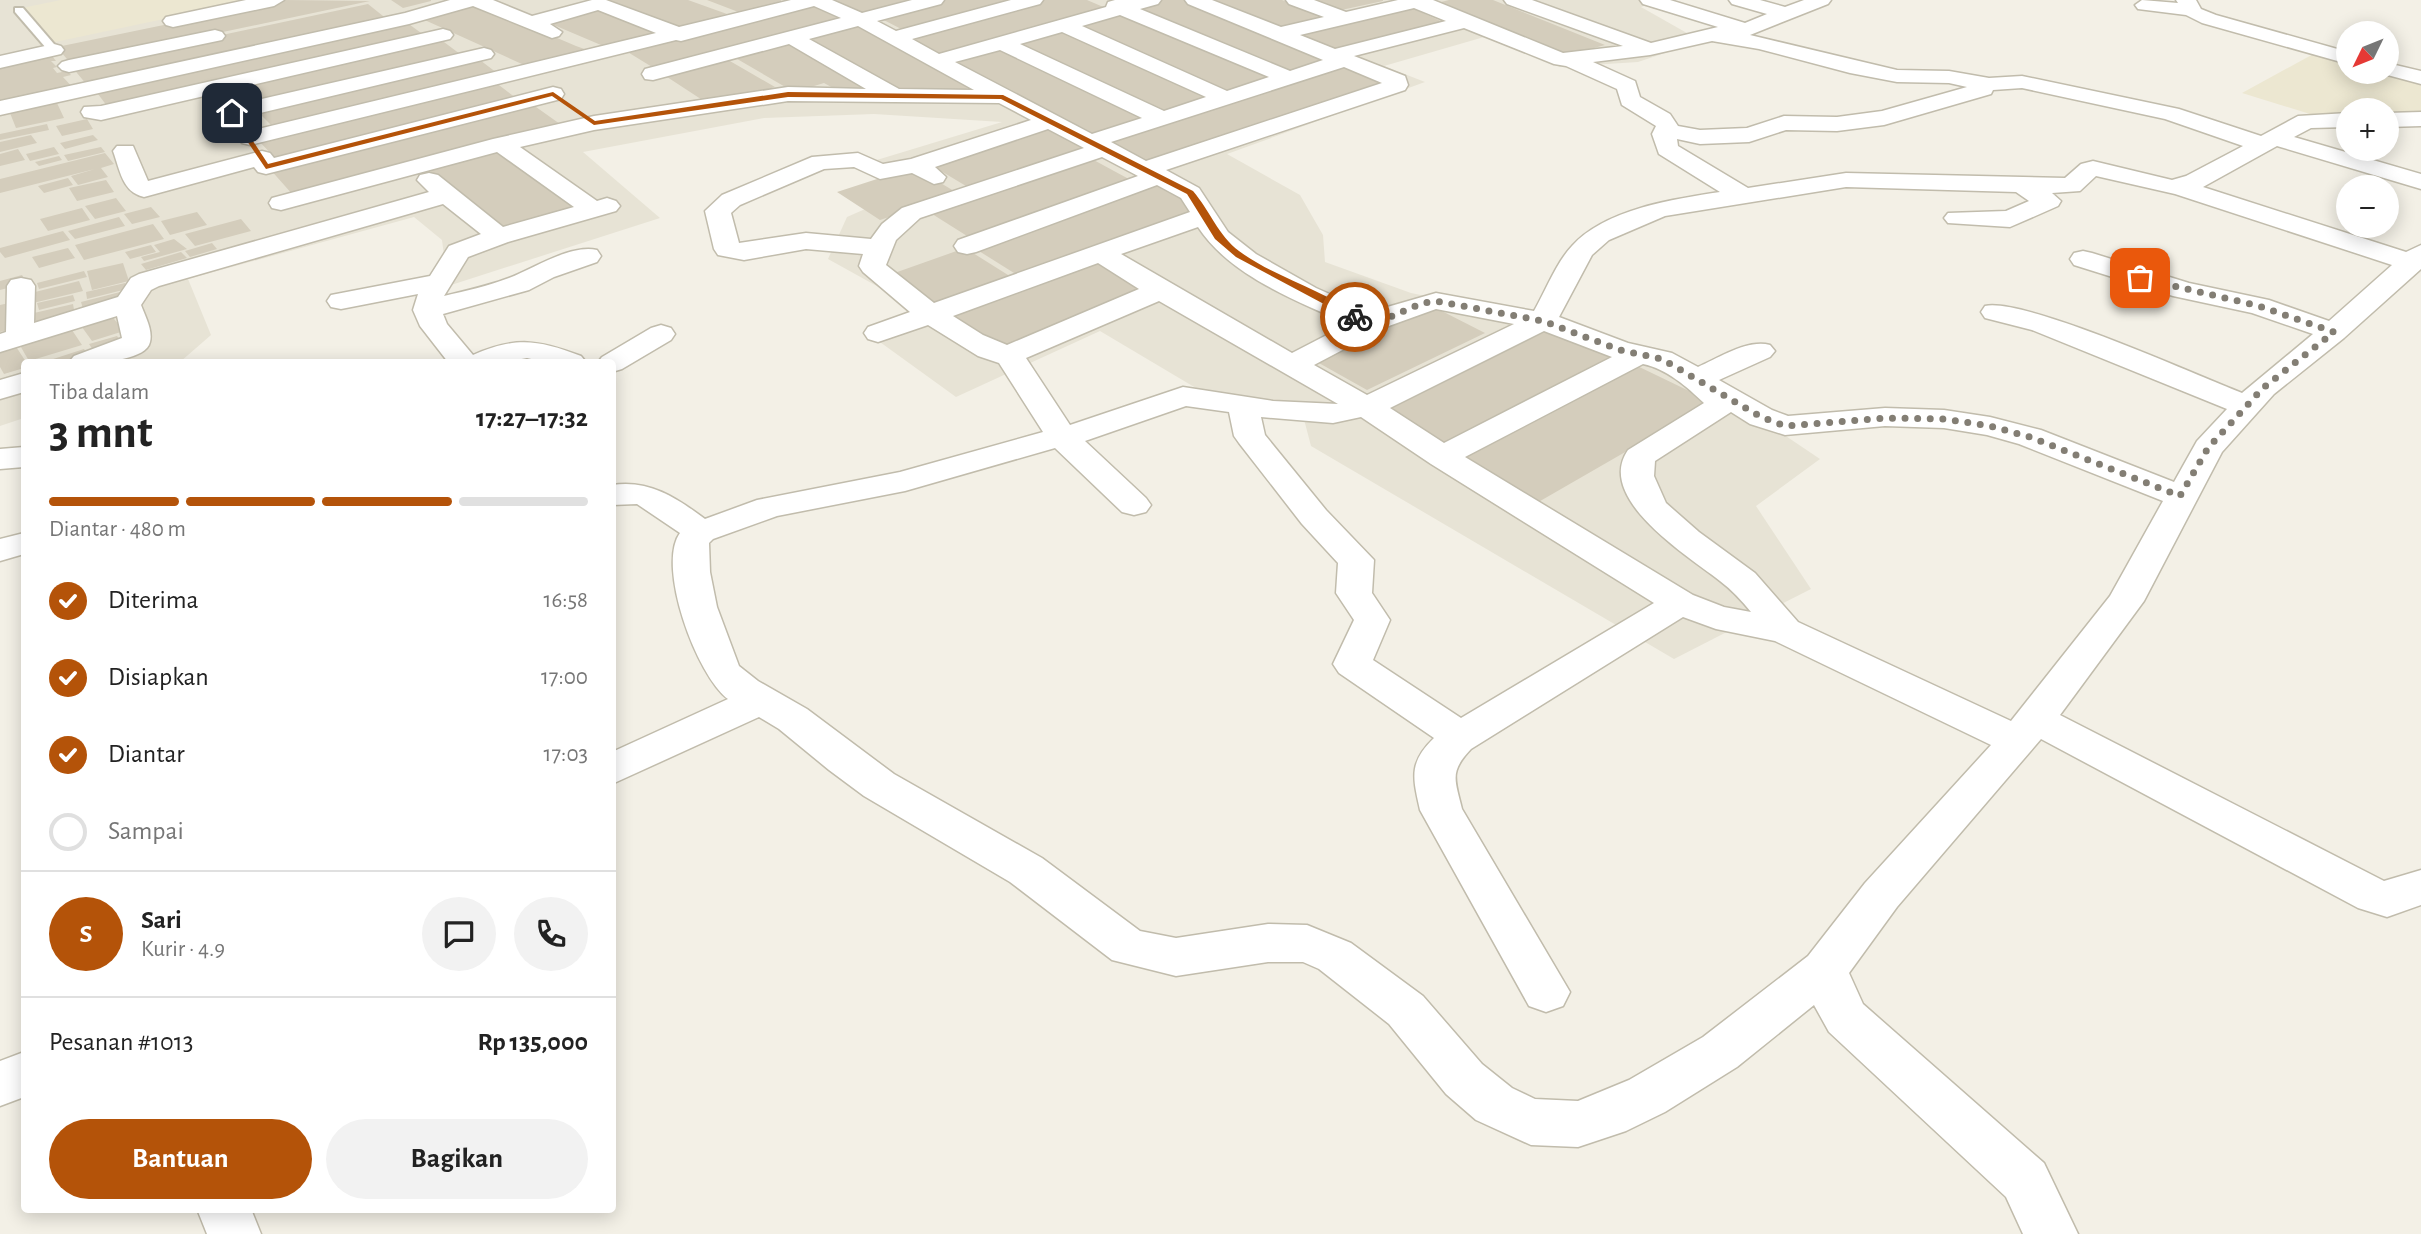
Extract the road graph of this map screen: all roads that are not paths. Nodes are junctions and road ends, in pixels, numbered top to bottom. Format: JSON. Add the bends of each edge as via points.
{"nodes":[{"id":1,"x":274,"y":0,"type":"edge"},
{"id":2,"x":464,"y":0,"type":"edge"},
{"id":3,"x":473,"y":0,"type":"edge"},
{"id":4,"x":816,"y":0,"type":"edge"},
{"id":5,"x":934,"y":0,"type":"edge"},
{"id":6,"x":1033,"y":0,"type":"edge"},
{"id":7,"x":1101,"y":0,"type":"edge"},
{"id":8,"x":1151,"y":0,"type":"edge"},
{"id":9,"x":1195,"y":0,"type":"edge"},
{"id":10,"x":1296,"y":0,"type":"edge"},
{"id":11,"x":1553,"y":0,"type":"edge"},
{"id":12,"x":1650,"y":0,"type":"edge"},
{"id":13,"x":1739,"y":0,"type":"edge"},
{"id":14,"x":1821,"y":0,"type":"edge"},
{"id":15,"x":383,"y":1,"type":"edge"},
{"id":16,"x":1417,"y":1,"type":"edge"},
{"id":17,"x":1522,"y":3,"type":"edge"},
{"id":18,"x":713,"y":4,"type":"dead end"},
{"id":19,"x":2145,"y":5,"type":"dead end"},
{"id":20,"x":2188,"y":5,"type":"edge"},
{"id":21,"x":1122,"y":9,"type":"junction"},
{"id":22,"x":19,"y":10,"type":"dead end"},
{"id":23,"x":1786,"y":14,"type":"junction"},
{"id":24,"x":407,"y":17,"type":"junction"},
{"id":25,"x":749,"y":18,"type":"junction"},
{"id":26,"x":859,"y":19,"type":"junction"},
{"id":27,"x":1347,"y":19,"type":"junction"},
{"id":28,"x":1465,"y":22,"type":"junction"},
{"id":29,"x":530,"y":23,"type":"junction"},
{"id":30,"x":155,"y":24,"type":"dead end"},
{"id":31,"x":1063,"y":25,"type":"junction"},
{"id":32,"x":1712,"y":25,"type":"junction"},
{"id":33,"x":233,"y":32,"type":"dead end"},
{"id":34,"x":681,"y":34,"type":"junction"},
{"id":35,"x":1278,"y":34,"type":"junction"},
{"id":36,"x":443,"y":36,"type":"junction"},
{"id":37,"x":792,"y":37,"type":"junction"},
{"id":38,"x":894,"y":38,"type":"junction"},
{"id":39,"x":76,"y":40,"type":"dead end"},
{"id":40,"x":1000,"y":42,"type":"junction"},
{"id":41,"x":1673,"y":43,"type":"junction"},
{"id":42,"x":52,"y":48,"type":"junction"},
{"id":43,"x":1650,"y":49,"type":"junction"},
{"id":44,"x":610,"y":52,"type":"junction"},
{"id":45,"x":484,"y":54,"type":"junction"},
{"id":46,"x":725,"y":55,"type":"junction"},
{"id":47,"x":2336,"y":55,"type":"edge"},
{"id":48,"x":1337,"y":58,"type":"junction"},
{"id":49,"x":1571,"y":60,"type":"junction"},
{"id":50,"x":937,"y":61,"type":"junction"},
{"id":51,"x":0,"y":62,"type":"edge"},
{"id":52,"x":69,"y":66,"type":"junction"},
{"id":53,"x":524,"y":72,"type":"junction"},
{"id":54,"x":2399,"y":72,"type":"edge"},
{"id":55,"x":653,"y":74,"type":"junction"},
{"id":56,"x":1289,"y":78,"type":"junction"},
{"id":57,"x":2421,"y":78,"type":"edge"},
{"id":58,"x":1989,"y":84,"type":"junction"},
{"id":59,"x":210,"y":90,"type":"junction"},
{"id":60,"x":78,"y":92,"type":"junction"},
{"id":61,"x":553,"y":94,"type":"junction"},
{"id":62,"x":788,"y":94,"type":"junction"},
{"id":63,"x":896,"y":97,"type":"junction"},
{"id":64,"x":1003,"y":97,"type":"junction"},
{"id":65,"x":1226,"y":98,"type":"junction"},
{"id":66,"x":131,"y":106,"type":"junction"},
{"id":67,"x":0,"y":107,"type":"edge"},
{"id":68,"x":702,"y":108,"type":"junction"},
{"id":69,"x":232,"y":113,"type":"junction"},
{"id":70,"x":1161,"y":118,"type":"junction"},
{"id":71,"x":2421,"y":119,"type":"edge"},
{"id":72,"x":2336,"y":120,"type":"edge"},
{"id":73,"x":2399,"y":120,"type":"edge"},
{"id":74,"x":1051,"y":121,"type":"junction"},
{"id":75,"x":594,"y":123,"type":"junction"},
{"id":76,"x":1666,"y":130,"type":"junction"},
{"id":77,"x":2268,"y":141,"type":"junction"},
{"id":78,"x":501,"y":144,"type":"junction"},
{"id":79,"x":1099,"y":144,"type":"junction"},
{"id":80,"x":260,"y":154,"type":"junction"},
{"id":81,"x":916,"y":165,"type":"junction"},
{"id":82,"x":414,"y":167,"type":"junction"},
{"id":83,"x":1153,"y":173,"type":"junction"},
{"id":84,"x":2421,"y":182,"type":"edge"},
{"id":85,"x":2076,"y":184,"type":"junction"},
{"id":86,"x":2018,"y":185,"type":"junction"},
{"id":87,"x":2179,"y":187,"type":"junction"},
{"id":88,"x":1741,"y":194,"type":"junction"},
{"id":89,"x":447,"y":195,"type":"junction"},
{"id":90,"x":966,"y":195,"type":"junction"},
{"id":91,"x":2049,"y":201,"type":"junction"},
{"id":92,"x":281,"y":203,"type":"junction"},
{"id":93,"x":911,"y":213,"type":"junction"},
{"id":94,"x":1206,"y":215,"type":"junction"},
{"id":95,"x":1957,"y":218,"type":"dead end"},
{"id":96,"x":499,"y":236,"type":"junction"},
{"id":97,"x":292,"y":237,"type":"junction"},
{"id":98,"x":877,"y":247,"type":"junction"},
{"id":99,"x":1100,"y":252,"type":"junction"},
{"id":100,"x":588,"y":256,"type":"dead end"},
{"id":101,"x":2416,"y":258,"type":"edge"},
{"id":102,"x":2083,"y":259,"type":"dead end"},
{"id":103,"x":994,"y":264,"type":"junction"},
{"id":104,"x":439,"y":282,"type":"junction"},
{"id":105,"x":21,"y":286,"type":"dead end"},
{"id":106,"x":1160,"y":290,"type":"junction"},
{"id":107,"x":341,"y":302,"type":"dead end"},
{"id":108,"x":128,"y":303,"type":"junction"},
{"id":109,"x":427,"y":310,"type":"junction"},
{"id":110,"x":1995,"y":312,"type":"dead end"},
{"id":111,"x":933,"y":314,"type":"junction"},
{"id":112,"x":1377,"y":321,"type":"junction"},
{"id":113,"x":1543,"y":321,"type":"junction"},
{"id":114,"x":2334,"y":332,"type":"junction"},
{"id":115,"x":877,"y":333,"type":"dead end"},
{"id":116,"x":662,"y":334,"type":"dead end"},
{"id":117,"x":10,"y":340,"type":"edge"},
{"id":118,"x":1760,"y":351,"type":"dead end"},
{"id":119,"x":1639,"y":354,"type":"junction"},
{"id":120,"x":1009,"y":355,"type":"junction"},
{"id":121,"x":92,"y":359,"type":"edge"},
{"id":122,"x":461,"y":359,"type":"edge"},
{"id":123,"x":489,"y":359,"type":"edge"},
{"id":124,"x":563,"y":359,"type":"edge"},
{"id":125,"x":616,"y":361,"type":"edge"},
{"id":126,"x":1292,"y":365,"type":"junction"},
{"id":127,"x":1696,"y":379,"type":"junction"},
{"id":128,"x":21,"y":383,"type":"edge"},
{"id":129,"x":0,"y":390,"type":"edge"},
{"id":130,"x":1242,"y":405,"type":"junction"},
{"id":131,"x":2247,"y":406,"type":"junction"},
{"id":132,"x":1367,"y":407,"type":"junction"},
{"id":133,"x":1062,"y":437,"type":"junction"},
{"id":134,"x":21,"y":457,"type":"edge"},
{"id":135,"x":1442,"y":457,"type":"junction"},
{"id":136,"x":0,"y":458,"type":"edge"},
{"id":137,"x":616,"y":494,"type":"edge"},
{"id":138,"x":2180,"y":496,"type":"junction"},
{"id":139,"x":1134,"y":505,"type":"dead end"},
{"id":140,"x":701,"y":532,"type":"junction"},
{"id":141,"x":1690,"y":542,"type":"junction"},
{"id":142,"x":21,"y":544,"type":"edge"},
{"id":143,"x":0,"y":550,"type":"edge"},
{"id":144,"x":1634,"y":575,"type":"junction"},
{"id":145,"x":1679,"y":603,"type":"junction"},
{"id":146,"x":1785,"y":631,"type":"junction"},
{"id":147,"x":760,"y":700,"type":"junction"},
{"id":148,"x":2027,"y":730,"type":"junction"},
{"id":149,"x":1461,"y":737,"type":"junction"},
{"id":150,"x":616,"y":767,"type":"edge"},
{"id":151,"x":2421,"y":887,"type":"edge"},
{"id":152,"x":1825,"y":970,"type":"junction"},
{"id":153,"x":1546,"y":992,"type":"dead end"},
{"id":154,"x":21,"y":1075,"type":"edge"},
{"id":155,"x":0,"y":1084,"type":"edge"},
{"id":156,"x":226,"y":1213,"type":"edge"},
{"id":157,"x":234,"y":1234,"type":"edge"},
{"id":158,"x":2051,"y":1234,"type":"edge"}],
"edges":[{"from":1,"to":30,"type":"street"},
{"from":2,"to":24,"type":"street"},
{"from":3,"to":24,"type":"street"},
{"from":3,"to":29,"type":"street"},
{"from":4,"to":25,"type":"street"},
{"from":4,"to":26,"type":"street"},
{"from":5,"to":26,"type":"street"},
{"from":6,"to":38,"type":"street"},
{"from":7,"to":21,"type":"street"},
{"from":8,"to":21,"type":"street"},
{"from":9,"to":35,"type":"street"},
{"from":10,"to":27,"type":"street"},
{"from":11,"to":17,"type":"street"},
{"from":12,"to":32,"type":"street"},
{"from":13,"to":23,"type":"street"},
{"from":14,"to":23,"type":"street"},
{"from":15,"to":24,"type":"street"},
{"from":16,"to":27,"type":"street"},
{"from":16,"to":28,"type":"street"},
{"from":17,"to":43,"type":"street"},
{"from":18,"to":25,"type":"street"},
{"from":19,"to":20,"type":"street"},
{"from":20,"to":47,"type":"street","via":[[2209,19]]},
{"from":21,"to":31,"type":"street"},
{"from":21,"to":56,"type":"street"},
{"from":22,"to":42,"type":"lane"},
{"from":23,"to":32,"type":"street","via":[[1735,34]]},
{"from":24,"to":36,"type":"street"},
{"from":24,"to":60,"type":"street"},
{"from":25,"to":34,"type":"street"},
{"from":26,"to":37,"type":"street"},
{"from":26,"to":38,"type":"street"},
{"from":27,"to":35,"type":"street"},
{"from":28,"to":48,"type":"street"},
{"from":28,"to":49,"type":"street","via":[[1553,59]]},
{"from":29,"to":34,"type":"street","via":[[599,4]]},
{"from":29,"to":44,"type":"street"},
{"from":31,"to":40,"type":"street"},
{"from":31,"to":65,"type":"street"},
{"from":32,"to":41,"type":"street"},
{"from":33,"to":52,"type":"street"},
{"from":34,"to":44,"type":"street"},
{"from":35,"to":48,"type":"street"},
{"from":36,"to":45,"type":"street"},
{"from":36,"to":59,"type":"street"},
{"from":37,"to":46,"type":"street"},
{"from":37,"to":63,"type":"street"},
{"from":38,"to":50,"type":"street"},
{"from":39,"to":42,"type":"street"},
{"from":40,"to":50,"type":"street"},
{"from":40,"to":70,"type":"street"},
{"from":41,"to":43,"type":"street"},
{"from":41,"to":58,"type":"street","via":[[1712,35],[1897,76],[1950,76]]},
{"from":42,"to":51,"type":"street"},
{"from":42,"to":52,"type":"street"},
{"from":43,"to":49,"type":"street"},
{"from":44,"to":53,"type":"street"},
{"from":44,"to":55,"type":"street"},
{"from":45,"to":53,"type":"street"},
{"from":45,"to":69,"type":"street"},
{"from":46,"to":55,"type":"street"},
{"from":46,"to":62,"type":"street"},
{"from":48,"to":56,"type":"street"},
{"from":48,"to":83,"type":"street","via":[[1397,81],[1397,85]]},
{"from":49,"to":76,"type":"street","via":[[1627,86],[1630,100],[1662,119]]},
{"from":50,"to":64,"type":"street"},
{"from":52,"to":60,"type":"street"},
{"from":53,"to":61,"type":"street"},
{"from":53,"to":80,"type":"street"},
{"from":54,"to":57,"type":"street"},
{"from":55,"to":68,"type":"street"},
{"from":56,"to":65,"type":"street"},
{"from":58,"to":76,"type":"street","via":[[1970,95],[1884,118],[1837,124],[1784,123],[1749,135],[1700,138]]},
{"from":58,"to":77,"type":"street","via":[[2022,82],[2135,105]]},
{"from":59,"to":66,"type":"street"},
{"from":59,"to":69,"type":"street"},
{"from":60,"to":66,"type":"street","via":[[93,112]]},
{"from":60,"to":67,"type":"street"},
{"from":61,"to":75,"type":"street"},
{"from":61,"to":80,"type":"street"},
{"from":62,"to":63,"type":"street"},
{"from":62,"to":68,"type":"street","via":[[758,110]]},
{"from":63,"to":64,"type":"street"},
{"from":64,"to":74,"type":"street"},
{"from":65,"to":70,"type":"street"},
{"from":66,"to":80,"type":"street","via":[[142,122],[124,130],[126,143],[137,185],[144,190]]},
{"from":68,"to":75,"type":"street"},
{"from":69,"to":80,"type":"street"},
{"from":70,"to":79,"type":"street"},
{"from":71,"to":73,"type":"street"},
{"from":72,"to":77,"type":"street","via":[[2306,121]]},
{"from":74,"to":79,"type":"street"},
{"from":74,"to":81,"type":"street"},
{"from":75,"to":78,"type":"street"},
{"from":76,"to":88,"type":"street","via":[[1667,149]]},
{"from":77,"to":84,"type":"street"},
{"from":77,"to":87,"type":"street"},
{"from":78,"to":82,"type":"street"},
{"from":78,"to":96,"type":"street","via":[[601,208]]},
{"from":79,"to":83,"type":"street"},
{"from":79,"to":90,"type":"street"},
{"from":80,"to":92,"type":"street"},
{"from":81,"to":90,"type":"street"},
{"from":81,"to":98,"type":"street","via":[[880,172],[858,160],[820,162],[731,200],[718,211],[730,251],[806,241]]},
{"from":82,"to":89,"type":"street"},
{"from":82,"to":92,"type":"street"},
{"from":83,"to":94,"type":"street","via":[[1190,193]]},
{"from":83,"to":103,"type":"street"},
{"from":85,"to":86,"type":"street"},
{"from":85,"to":87,"type":"street","via":[[2094,168]]},
{"from":85,"to":91,"type":"street","via":[[2072,191]]},
{"from":86,"to":88,"type":"street","via":[[1846,180]]},
{"from":86,"to":91,"type":"street"},
{"from":87,"to":101,"type":"street"},
{"from":88,"to":113,"type":"street","via":[[1659,209],[1601,234],[1581,251]]},
{"from":89,"to":96,"type":"street"},
{"from":89,"to":97,"type":"street"},
{"from":90,"to":93,"type":"street"},
{"from":91,"to":95,"type":"street","via":[[2010,219]]},
{"from":92,"to":97,"type":"street"},
{"from":93,"to":98,"type":"street","via":[[897,222]]},
{"from":93,"to":103,"type":"street"},
{"from":94,"to":99,"type":"street"},
{"from":94,"to":112,"type":"street","via":[[1218,237],[1239,255],[1335,308]]},
{"from":96,"to":104,"type":"street","via":[[458,252]]},
{"from":97,"to":108,"type":"street","via":[[149,279]]},
{"from":98,"to":111,"type":"street","via":[[874,271]]},
{"from":99,"to":103,"type":"street"},
{"from":99,"to":106,"type":"street"},
{"from":100,"to":109,"type":"street","via":[[519,285]]},
{"from":101,"to":114,"type":"street"},
{"from":102,"to":114,"type":"street","via":[[2183,290],[2259,306]]},
{"from":103,"to":111,"type":"street"},
{"from":104,"to":107,"type":"street"},
{"from":104,"to":109,"type":"street"},
{"from":105,"to":117,"type":"street"},
{"from":106,"to":120,"type":"street"},
{"from":106,"to":126,"type":"street"},
{"from":108,"to":117,"type":"street"},
{"from":108,"to":121,"type":"street","via":[[136,342]]},
{"from":109,"to":122,"type":"street"},
{"from":110,"to":131,"type":"street","via":[[2031,320]]},
{"from":111,"to":115,"type":"street"},
{"from":111,"to":120,"type":"street","via":[[984,348]]},
{"from":112,"to":113,"type":"street","via":[[1436,301]]},
{"from":112,"to":126,"type":"street"},
{"from":113,"to":119,"type":"street"},
{"from":113,"to":132,"type":"street"},
{"from":114,"to":131,"type":"street"},
{"from":116,"to":125,"type":"street"},
{"from":118,"to":127,"type":"street"},
{"from":119,"to":127,"type":"street","via":[[1662,359]]},
{"from":119,"to":135,"type":"street"},
{"from":120,"to":133,"type":"street"},
{"from":123,"to":124,"type":"street","via":[[526,347]]},
{"from":126,"to":132,"type":"street"},
{"from":127,"to":138,"type":"street","via":[[1785,426],[1885,418],[1990,426],[2030,437]]},
{"from":127,"to":141,"type":"street","via":[[1720,402],[1718,408],[1655,445],[1639,457],[1636,466],[1648,503]]},
{"from":128,"to":129,"type":"street"},
{"from":130,"to":132,"type":"street","via":[[1333,414]]},
{"from":130,"to":133,"type":"street","via":[[1183,396]]},
{"from":130,"to":149,"type":"street","via":[[1250,436],[1314,517],[1356,560],[1354,593],[1372,620],[1352,664]]},
{"from":131,"to":138,"type":"street","via":[[2208,448]]},
{"from":132,"to":135,"type":"street"},
{"from":133,"to":139,"type":"street"},
{"from":133,"to":140,"type":"street","via":[[905,481],[769,507]]},
{"from":134,"to":136,"type":"street"},
{"from":135,"to":144,"type":"street"},
{"from":137,"to":140,"type":"street","via":[[647,495]]},
{"from":138,"to":148,"type":"street","via":[[2126,601]]},
{"from":140,"to":147,"type":"street","via":[[692,541],[691,551],[694,585],[710,641],[723,671],[740,690]]},
{"from":141,"to":144,"type":"street","via":[[1669,546]]},
{"from":141,"to":146,"type":"street","via":[[1763,601]]},
{"from":142,"to":143,"type":"street"},
{"from":144,"to":145,"type":"street"},
{"from":145,"to":146,"type":"street","via":[[1716,617]]},
{"from":145,"to":149,"type":"street"},
{"from":146,"to":148,"type":"street"},
{"from":147,"to":150,"type":"street"},
{"from":147,"to":152,"type":"street","via":[[793,719],[879,785],[1026,870],[1128,947],[1177,957],[1268,943],[1307,944],[1335,956],[1406,1010],[1464,1079],[1494,1104],[1531,1122],[1578,1124],[1647,1096],[1720,1052]]},
{"from":148,"to":151,"type":"street","via":[[2374,896],[2387,899]]},
{"from":148,"to":152,"type":"street","via":[[1881,894]]},
{"from":149,"to":153,"type":"street","via":[[1436,760],[1434,779],[1441,810]]},
{"from":152,"to":158,"type":"street","via":[[1830,991],[1846,1018],[2025,1180]]},
{"from":154,"to":155,"type":"street"},
{"from":156,"to":157,"type":"street"}]}
